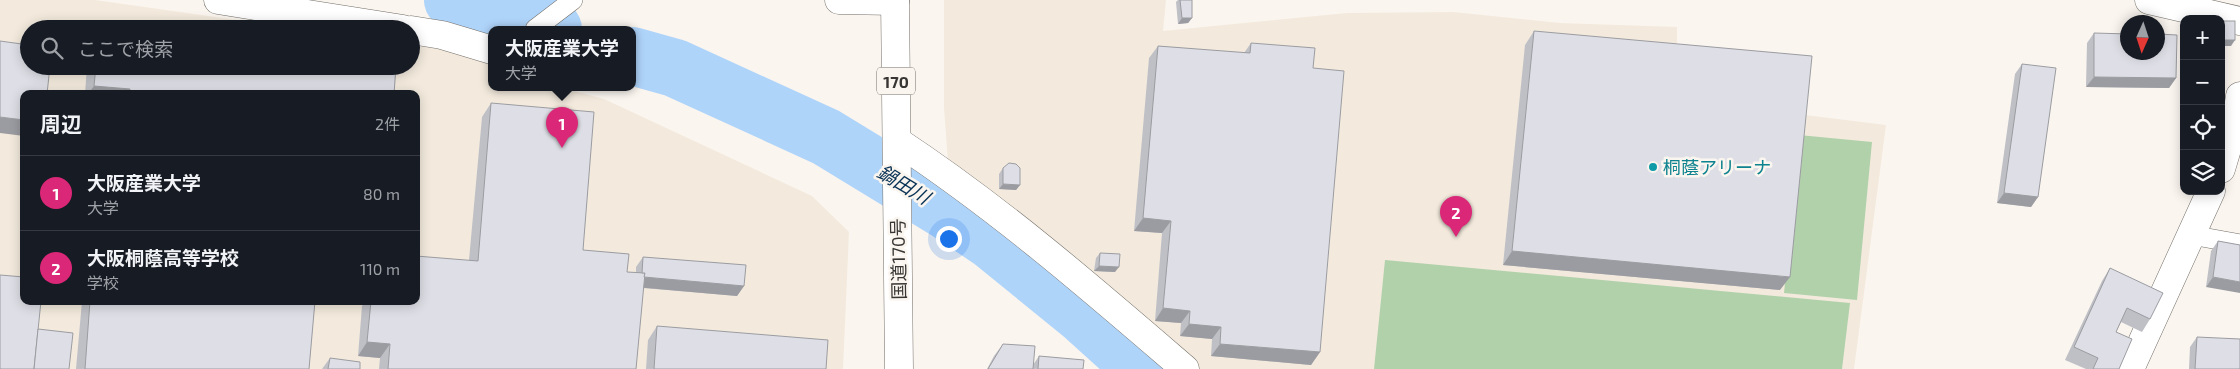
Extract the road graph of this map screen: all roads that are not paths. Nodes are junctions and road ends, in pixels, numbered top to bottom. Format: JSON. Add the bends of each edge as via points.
{"nodes":[{"id":1,"x":218,"y":0,"type":"edge"},
{"id":2,"x":839,"y":0,"type":"edge"},
{"id":3,"x":894,"y":0,"type":"edge"},
{"id":4,"x":2149,"y":0,"type":"edge"},
{"id":5,"x":568,"y":4,"type":"edge"},
{"id":6,"x":346,"y":20,"type":"edge"},
{"id":7,"x":2240,"y":22,"type":"edge"},
{"id":8,"x":539,"y":26,"type":"edge"},
{"id":9,"x":420,"y":31,"type":"edge"},
{"id":10,"x":488,"y":49,"type":"edge"},
{"id":11,"x":2240,"y":96,"type":"edge"},
{"id":12,"x":897,"y":152,"type":"junction"},
{"id":13,"x":2225,"y":155,"type":"edge"},
{"id":14,"x":2209,"y":195,"type":"edge"},
{"id":15,"x":2192,"y":234,"type":"junction"},
{"id":16,"x":2240,"y":244,"type":"edge"},
{"id":17,"x":899,"y":369,"type":"edge"},
{"id":18,"x":1185,"y":369,"type":"edge"},
{"id":19,"x":2130,"y":369,"type":"edge"}],
"edges":[{"from":1,"to":6,"type":"main road"},
{"from":2,"to":3,"type":"main road"},
{"from":3,"to":12,"type":"main road","name":"国道170号","number":"170"},
{"from":4,"to":7,"type":"main road"},
{"from":5,"to":8,"type":"lane"},
{"from":9,"to":10,"type":"main road"},
{"from":11,"to":13,"type":"main road"},
{"from":12,"to":17,"type":"main road","name":"国道170号","number":"170"},
{"from":12,"to":18,"type":"main road","via":[[954,179],[998,212]]},
{"from":14,"to":15,"type":"main road"},
{"from":15,"to":16,"type":"lane"},
{"from":15,"to":19,"type":"main road"}]}
